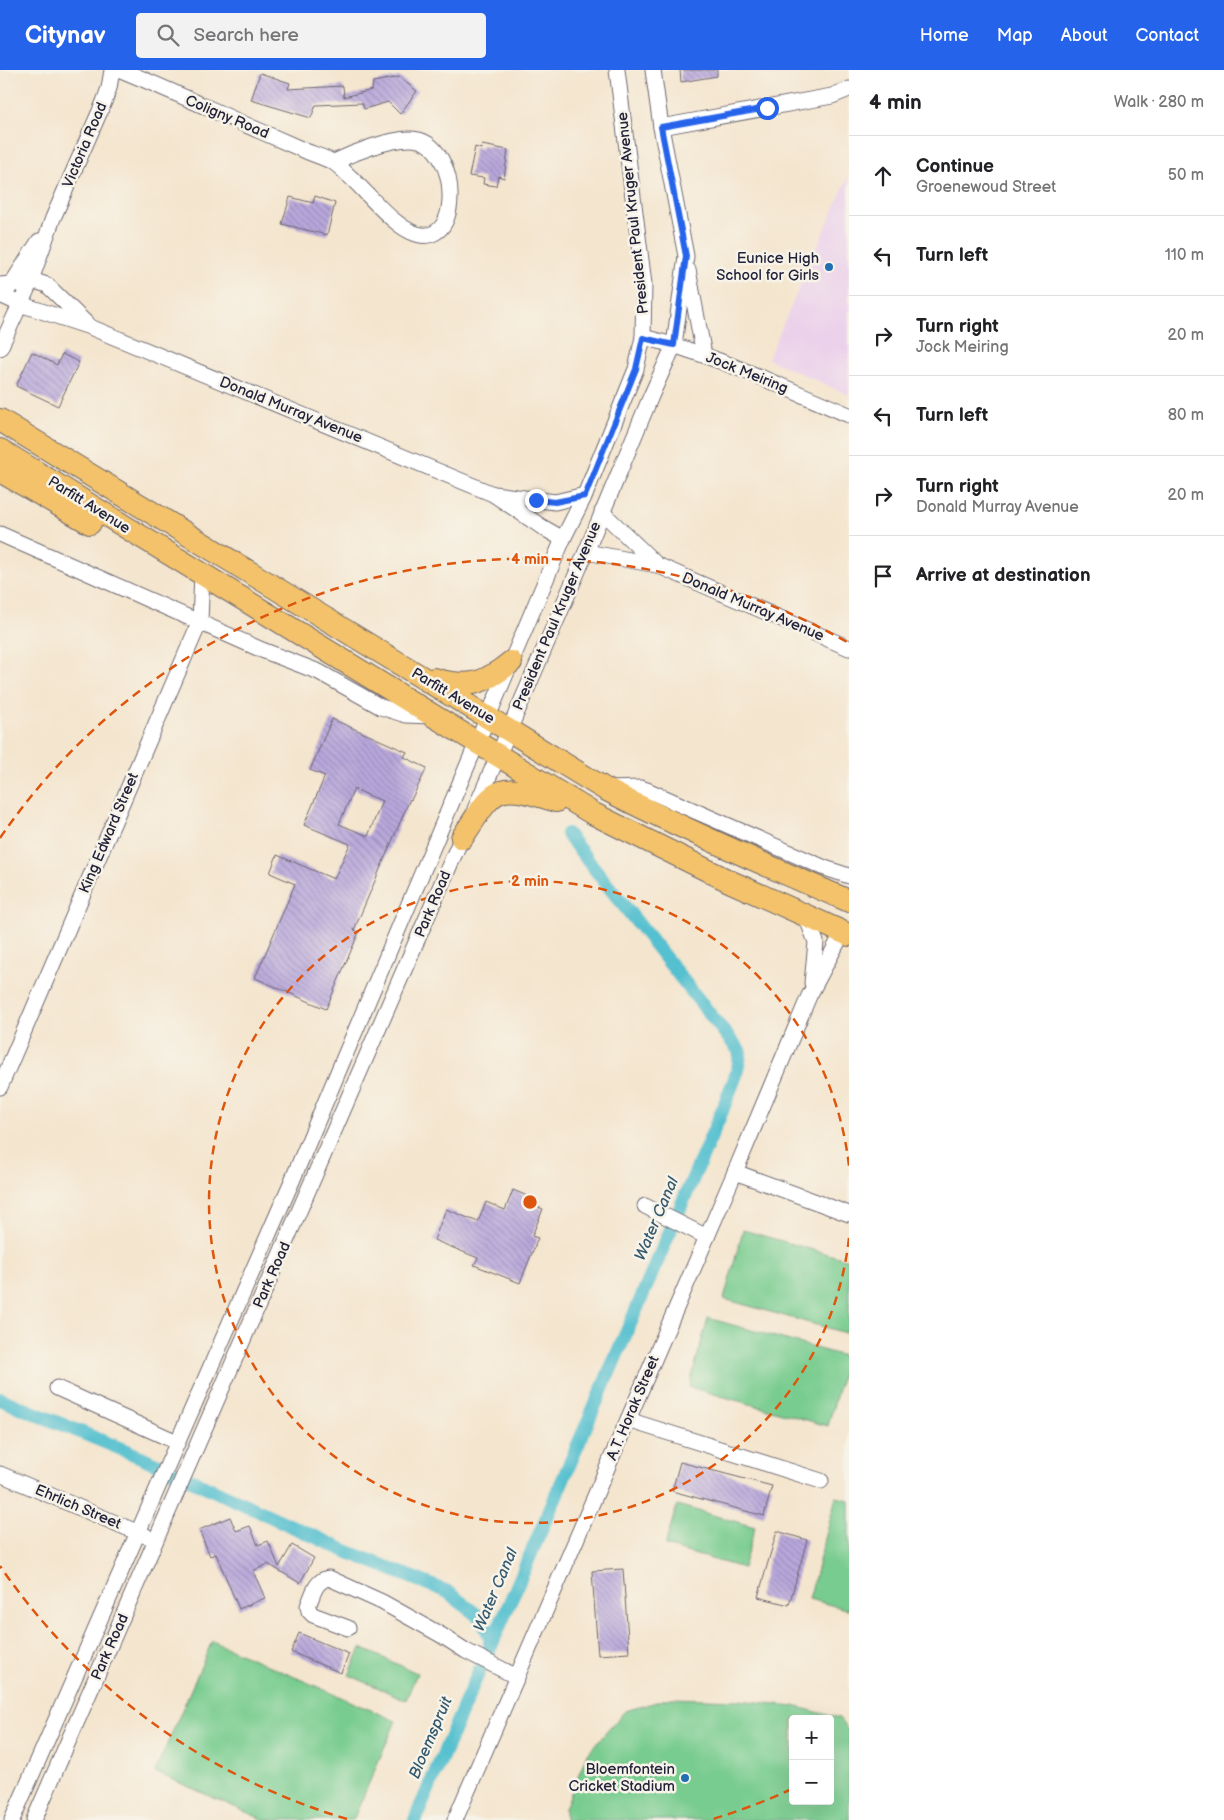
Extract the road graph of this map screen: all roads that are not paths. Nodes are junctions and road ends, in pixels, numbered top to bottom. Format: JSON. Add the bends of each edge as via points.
{"nodes":[{"id":1,"x":112,"y":70,"type":"edge"},
{"id":2,"x":121,"y":70,"type":"edge"},
{"id":3,"x":617,"y":70,"type":"edge"},
{"id":4,"x":654,"y":70,"type":"edge"},
{"id":5,"x":849,"y":89,"type":"edge"},
{"id":6,"x":661,"y":127,"type":"junction"},
{"id":7,"x":334,"y":162,"type":"junction"},
{"id":8,"x":53,"y":218,"type":"junction"},
{"id":9,"x":686,"y":256,"type":"junction"},
{"id":10,"x":30,"y":283,"type":"junction"},
{"id":11,"x":2,"y":290,"type":"edge"},
{"id":12,"x":20,"y":304,"type":"junction"},
{"id":13,"x":90,"y":327,"type":"junction"},
{"id":14,"x":643,"y":338,"type":"junction"},
{"id":15,"x":674,"y":345,"type":"junction"},
{"id":16,"x":0,"y":348,"type":"edge"},
{"id":17,"x":704,"y":355,"type":"junction"},
{"id":18,"x":849,"y":415,"type":"edge"},
{"id":19,"x":0,"y":420,"type":"edge"},
{"id":20,"x":0,"y":450,"type":"edge"},
{"id":21,"x":0,"y":471,"type":"edge"},
{"id":22,"x":493,"y":494,"type":"junction"},
{"id":23,"x":585,"y":496,"type":"junction"},
{"id":24,"x":602,"y":512,"type":"junction"},
{"id":25,"x":0,"y":534,"type":"edge"},
{"id":26,"x":563,"y":538,"type":"junction"},
{"id":27,"x":164,"y":550,"type":"junction"},
{"id":28,"x":586,"y":552,"type":"junction"},
{"id":29,"x":657,"y":565,"type":"junction"},
{"id":30,"x":202,"y":574,"type":"junction"},
{"id":31,"x":200,"y":621,"type":"junction"},
{"id":32,"x":849,"y":648,"type":"edge"},
{"id":33,"x":511,"y":662,"type":"junction"},
{"id":34,"x":414,"y":673,"type":"junction"},
{"id":35,"x":435,"y":716,"type":"junction"},
{"id":36,"x":487,"y":718,"type":"junction"},
{"id":37,"x":509,"y":730,"type":"junction"},
{"id":38,"x":478,"y":743,"type":"junction"},
{"id":39,"x":498,"y":755,"type":"junction"},
{"id":40,"x":605,"y":789,"type":"junction"},
{"id":41,"x":592,"y":813,"type":"junction"},
{"id":42,"x":696,"y":834,"type":"junction"},
{"id":43,"x":462,"y":838,"type":"junction"},
{"id":44,"x":849,"y":876,"type":"edge"},
{"id":45,"x":849,"y":901,"type":"edge"},
{"id":46,"x":806,"y":916,"type":"junction"},
{"id":47,"x":846,"y":933,"type":"edge"},
{"id":48,"x":809,"y":996,"type":"junction"},
{"id":49,"x":0,"y":1087,"type":"edge"},
{"id":50,"x":735,"y":1172,"type":"junction"},
{"id":51,"x":647,"y":1207,"type":"dead end"},
{"id":52,"x":849,"y":1214,"type":"edge"},
{"id":53,"x":704,"y":1235,"type":"junction"},
{"id":54,"x":57,"y":1388,"type":"dead end"},
{"id":55,"x":628,"y":1420,"type":"junction"},
{"id":56,"x":176,"y":1446,"type":"junction"},
{"id":57,"x":0,"y":1474,"type":"edge"},
{"id":58,"x":821,"y":1481,"type":"dead end"},
{"id":59,"x":138,"y":1532,"type":"junction"},
{"id":60,"x":156,"y":1541,"type":"junction"},
{"id":61,"x":348,"y":1628,"type":"dead end"},
{"id":62,"x":517,"y":1677,"type":"junction"},
{"id":63,"x":12,"y":1820,"type":"edge"},
{"id":64,"x":34,"y":1820,"type":"edge"},
{"id":65,"x":455,"y":1820,"type":"edge"}],
"edges":[{"from":1,"to":8,"type":"street","name":"Victoria Road","via":[[104,102]]},
{"from":2,"to":7,"type":"street","name":"Coligny Road"},
{"from":3,"to":14,"type":"street","name":"President Paul Kruger Avenue","via":[[644,284]]},
{"from":4,"to":6,"type":"street","name":"President Paul Kruger Avenue"},
{"from":5,"to":6,"type":"street","via":[[832,96]]},
{"from":6,"to":9,"type":"street","name":"President Paul Kruger Avenue"},
{"from":7,"to":7,"type":"street","name":"Coligny Road","via":[[400,140],[426,143],[447,169],[449,205],[442,228],[424,235],[409,231],[395,222]]},
{"from":8,"to":10,"type":"street","name":"Victoria Road"},
{"from":8,"to":11,"type":"street","name":"Victoria Road","via":[[19,271]]},
{"from":9,"to":15,"type":"street","name":"President Paul Kruger Avenue"},
{"from":9,"to":17,"type":"street"},
{"from":10,"to":11,"type":"street","name":"Donald Murray Avenue"},
{"from":10,"to":12,"type":"street","name":"Victoria Road"},
{"from":10,"to":13,"type":"street","name":"Donald Murray Avenue","via":[[47,285]]},
{"from":11,"to":12,"type":"street","name":"Donald Murray Avenue"},
{"from":12,"to":13,"type":"street","name":"Donald Murray Avenue"},
{"from":12,"to":16,"type":"street","name":"Victoria Road"},
{"from":13,"to":22,"type":"street","name":"Donald Murray Avenue"},
{"from":14,"to":15,"type":"street","name":"Jock Meiring"},
{"from":14,"to":23,"type":"street","name":"President Paul Kruger Avenue","via":[[636,369]]},
{"from":15,"to":17,"type":"street","name":"Jock Meiring"},
{"from":15,"to":24,"type":"street","name":"President Paul Kruger Avenue"},
{"from":17,"to":18,"type":"street","name":"Jock Meiring"},
{"from":19,"to":34,"type":"highway","name":"Parfitt Avenue"},
{"from":20,"to":27,"type":"highway","name":"Parfitt Avenue"},
{"from":21,"to":27,"type":"highway","via":[[124,542],[144,551]]},
{"from":22,"to":23,"type":"street","name":"Donald Murray Avenue","via":[[555,502]]},
{"from":22,"to":26,"type":"street","name":"Donald Murray Avenue","via":[[542,528]]},
{"from":23,"to":26,"type":"street","name":"President Paul Kruger Avenue"},
{"from":24,"to":28,"type":"street","name":"President Paul Kruger Avenue"},
{"from":24,"to":29,"type":"street","name":"Donald Murray Avenue"},
{"from":25,"to":31,"type":"street","name":"Parfitt Avenue"},
{"from":26,"to":33,"type":"street","name":"President Paul Kruger Avenue"},
{"from":27,"to":30,"type":"highway","name":"Parfitt Avenue"},
{"from":28,"to":29,"type":"street","name":"Donald Murray Avenue"},
{"from":28,"to":37,"type":"street","name":"President Paul Kruger Avenue"},
{"from":29,"to":32,"type":"street","name":"Donald Murray Avenue"},
{"from":30,"to":31,"type":"street","name":"King Edward Street"},
{"from":30,"to":35,"type":"highway","name":"Parfitt Avenue"},
{"from":31,"to":35,"type":"street","name":"Parfitt Avenue","via":[[319,672],[381,707],[406,714]]},
{"from":31,"to":49,"type":"street","name":"King Edward Street"},
{"from":33,"to":34,"type":"highway","via":[[495,675],[476,683],[450,684]]},
{"from":33,"to":36,"type":"street","name":"President Paul Kruger Avenue"},
{"from":34,"to":36,"type":"highway","name":"Parfitt Avenue"},
{"from":35,"to":38,"type":"highway","name":"Parfitt Avenue"},
{"from":36,"to":37,"type":"highway","name":"Parfitt Avenue"},
{"from":36,"to":38,"type":"street","name":"President Paul Kruger Avenue"},
{"from":37,"to":39,"type":"street","name":"Park Road"},
{"from":37,"to":40,"type":"highway","name":"Parfitt Avenue"},
{"from":38,"to":39,"type":"highway","name":"Parfitt Avenue"},
{"from":38,"to":56,"type":"street","name":"Park Road"},
{"from":39,"to":41,"type":"highway","name":"Parfitt Avenue"},
{"from":39,"to":43,"type":"street","name":"Park Road"},
{"from":40,"to":42,"type":"highway","name":"Parfitt Avenue"},
{"from":40,"to":44,"type":"street","via":[[642,788]]},
{"from":41,"to":43,"type":"highway","via":[[526,791],[506,790],[495,793],[486,802]]},
{"from":41,"to":46,"type":"highway","name":"Parfitt Avenue"},
{"from":42,"to":45,"type":"highway","name":"Parfitt Avenue"},
{"from":42,"to":47,"type":"highway","via":[[718,857],[827,906]]},
{"from":43,"to":60,"type":"street","name":"Park Road"},
{"from":46,"to":47,"type":"highway","name":"Parfitt Avenue"},
{"from":46,"to":48,"type":"street","name":"A.T. Horak Street","via":[[816,942]]},
{"from":47,"to":48,"type":"street","name":"A.T. Horak Street"},
{"from":48,"to":50,"type":"street","name":"A.T. Horak Street"},
{"from":50,"to":52,"type":"street"},
{"from":50,"to":53,"type":"street","name":"A.T. Horak Street"},
{"from":51,"to":53,"type":"street"},
{"from":53,"to":55,"type":"street","name":"A.T. Horak Street"},
{"from":54,"to":56,"type":"street"},
{"from":55,"to":58,"type":"street"},
{"from":55,"to":62,"type":"street","name":"A.T. Horak Street"},
{"from":56,"to":59,"type":"street","name":"Park Road"},
{"from":57,"to":59,"type":"street","name":"Ehrlich Street"},
{"from":59,"to":60,"type":"street","name":"Ehrlich Street"},
{"from":59,"to":63,"type":"street","name":"Park Road"},
{"from":60,"to":64,"type":"street","name":"Park Road"},
{"from":61,"to":62,"type":"street","via":[[309,1611],[308,1606],[322,1579],[328,1578],[382,1602]]},
{"from":62,"to":65,"type":"street","name":"A.T. Horak Street"}]}
